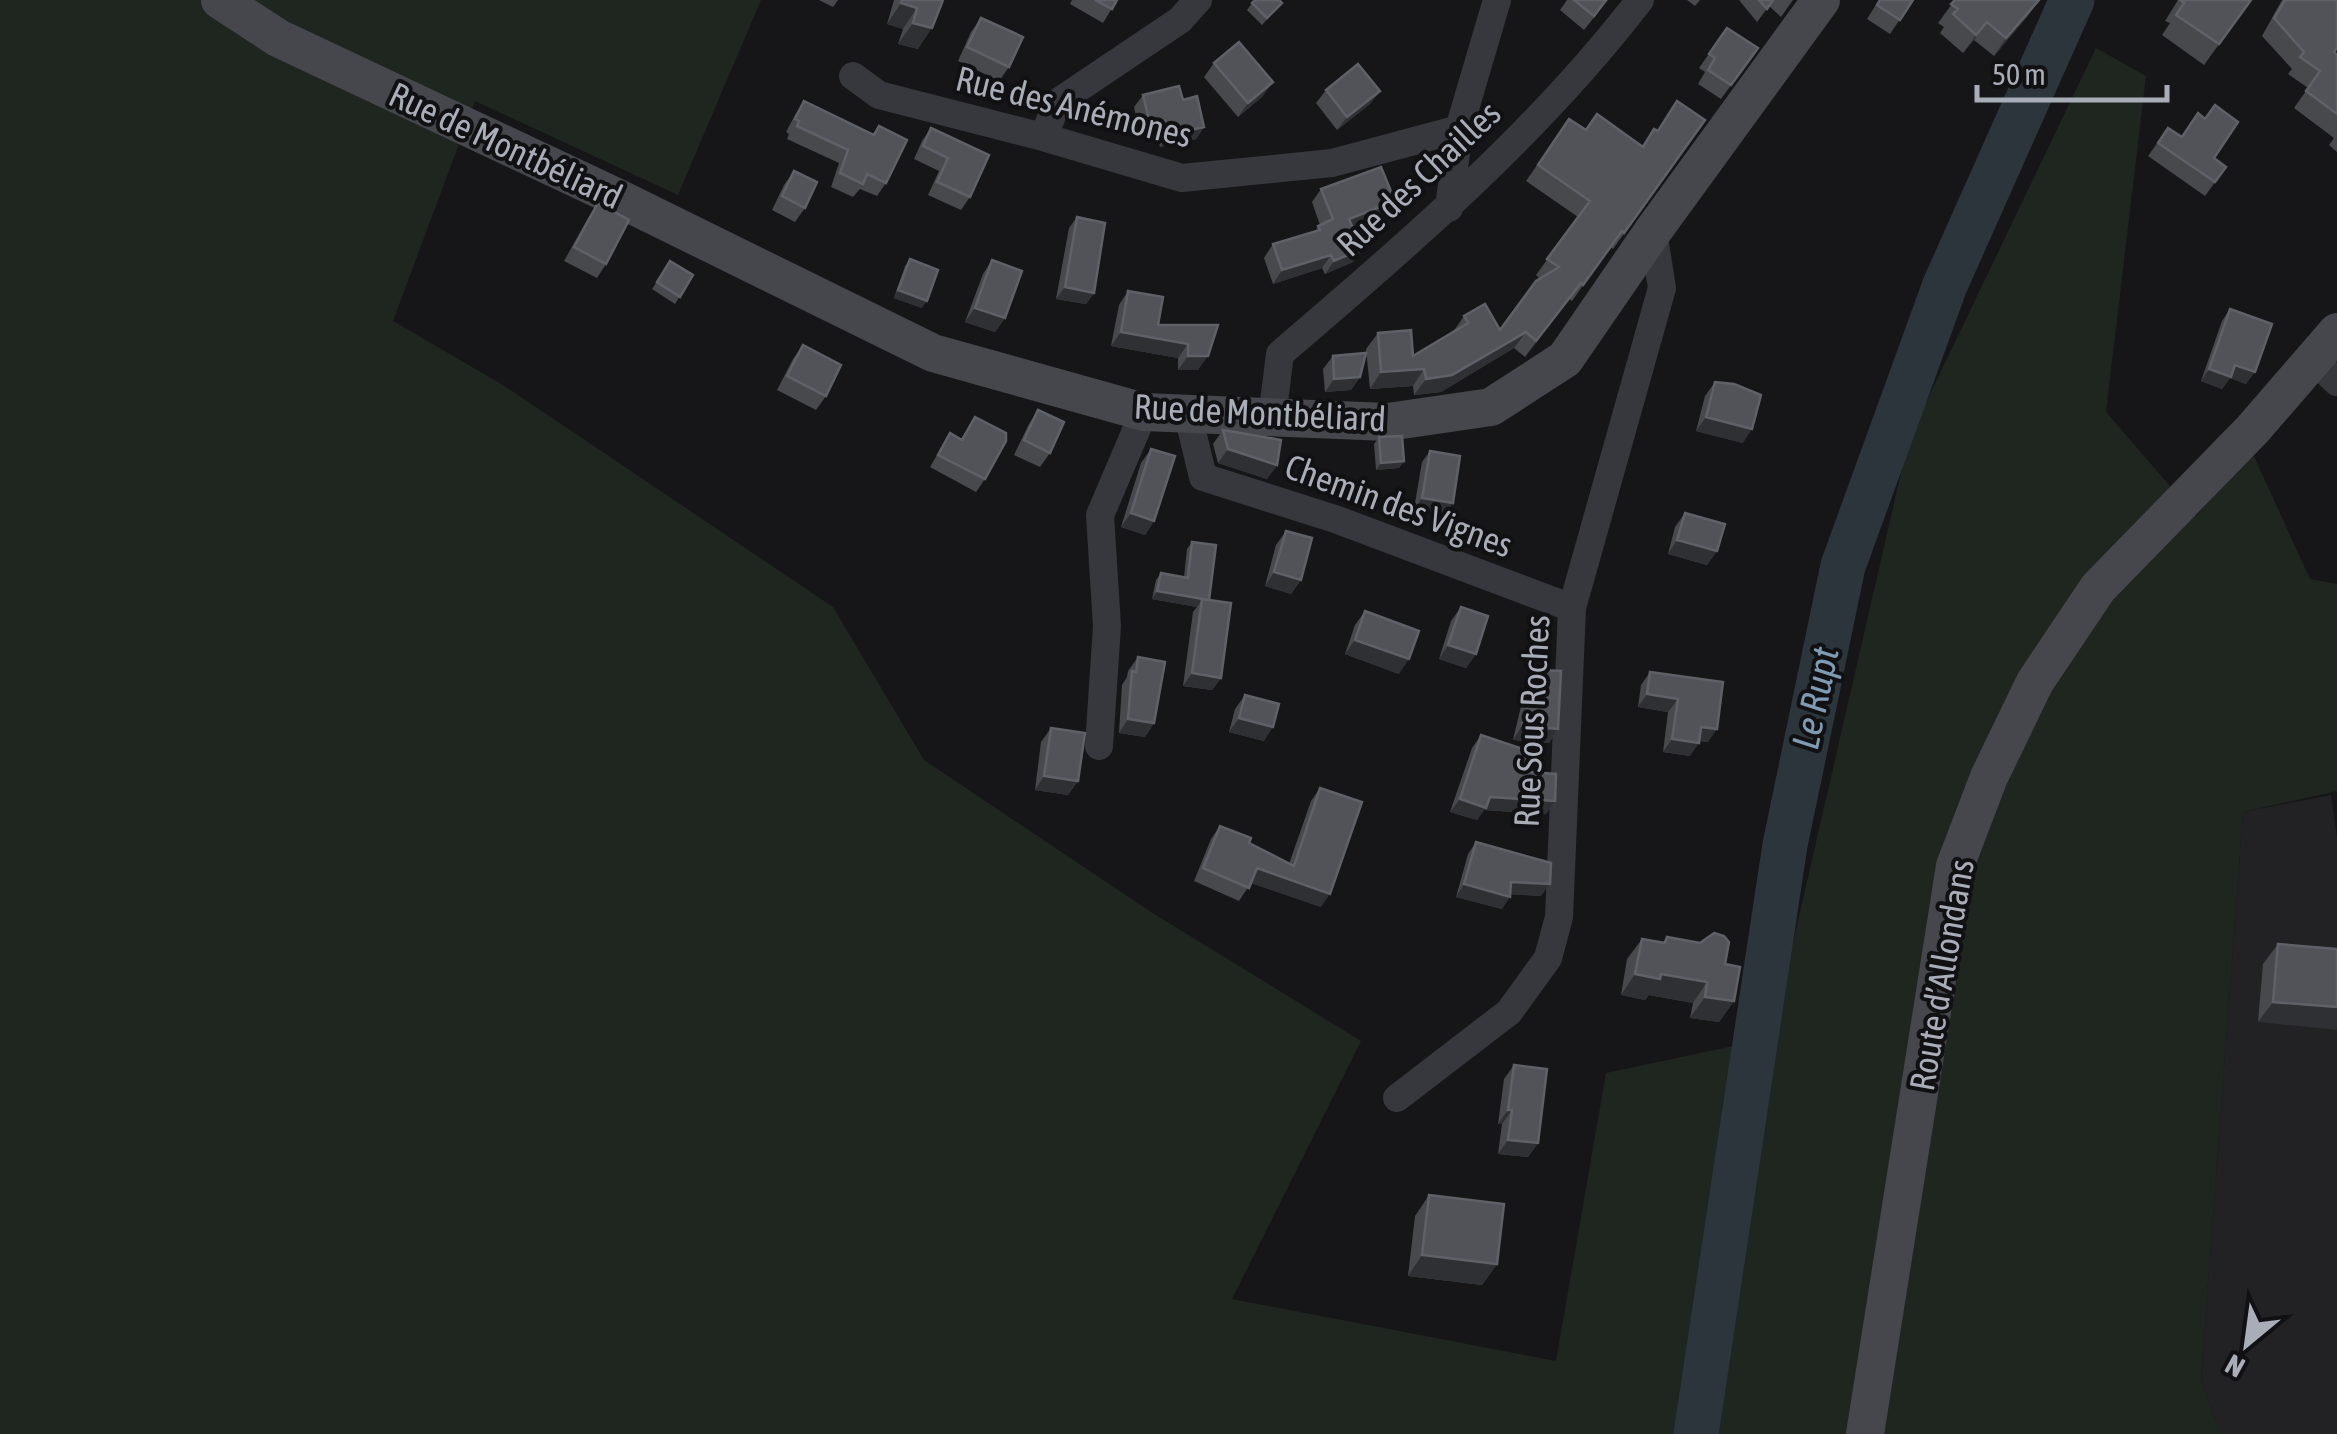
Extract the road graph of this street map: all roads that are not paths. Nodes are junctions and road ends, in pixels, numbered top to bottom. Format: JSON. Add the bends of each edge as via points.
{"nodes":[{"id":1,"x":220,"y":0,"type":"edge"},
{"id":2,"x":1198,"y":0,"type":"edge"},
{"id":3,"x":1497,"y":0,"type":"edge"},
{"id":4,"x":1640,"y":0,"type":"edge"},
{"id":5,"x":1821,"y":0,"type":"edge"},
{"id":6,"x":852,"y":76,"type":"dead end"},
{"id":7,"x":1459,"y":129,"type":"junction"},
{"id":8,"x":1042,"y":137,"type":"junction"},
{"id":9,"x":1449,"y":208,"type":"junction"},
{"id":10,"x":1654,"y":231,"type":"junction"},
{"id":11,"x":2330,"y":358,"type":"edge"},
{"id":12,"x":1144,"y":412,"type":"junction"},
{"id":13,"x":1188,"y":414,"type":"junction"},
{"id":14,"x":1272,"y":418,"type":"junction"},
{"id":15,"x":1572,"y":608,"type":"junction"},
{"id":16,"x":1099,"y":746,"type":"dead end"},
{"id":17,"x":1397,"y":1098,"type":"dead end"},
{"id":18,"x":1865,"y":1434,"type":"edge"}],
"edges":[{"from":1,"to":12,"type":"street","name":"Rue de Montbéliard","via":[[278,38],[934,353]]},
{"from":2,"to":8,"type":"street","via":[[1180,20],[1058,102]]},
{"from":3,"to":7,"type":"street"},
{"from":4,"to":9,"type":"street","name":"Rue des Chailles","via":[[1602,50]]},
{"from":5,"to":10,"type":"street","name":"Rue de Montbéliard"},
{"from":6,"to":8,"type":"street","name":"Rue des Anémones","via":[[879,96]]},
{"from":7,"to":8,"type":"street","name":"Rue des Anémones","via":[[1332,163],[1182,178]]},
{"from":7,"to":9,"type":"street"},
{"from":9,"to":14,"type":"street","name":"Rue des Chailles","via":[[1280,354]]},
{"from":10,"to":14,"type":"street","name":"Rue de Montbéliard","via":[[1565,359],[1490,407],[1388,422]]},
{"from":10,"to":15,"type":"street","name":"Rue Sous Roches","via":[[1662,288]]},
{"from":11,"to":18,"type":"street","name":"Route d’Allondans","via":[[2098,588],[2035,682],[1989,777],[1955,866]]},
{"from":12,"to":13,"type":"street","name":"Rue de Montbéliard"},
{"from":12,"to":16,"type":"street","via":[[1100,515],[1107,626]]},
{"from":13,"to":14,"type":"street","name":"Rue de Montbéliard"},
{"from":13,"to":15,"type":"street","name":"Chemin des Vignes","via":[[1203,477]]},
{"from":15,"to":17,"type":"street","name":"Rue Sous Roches","via":[[1558,918],[1548,958],[1509,1012]]}]}
